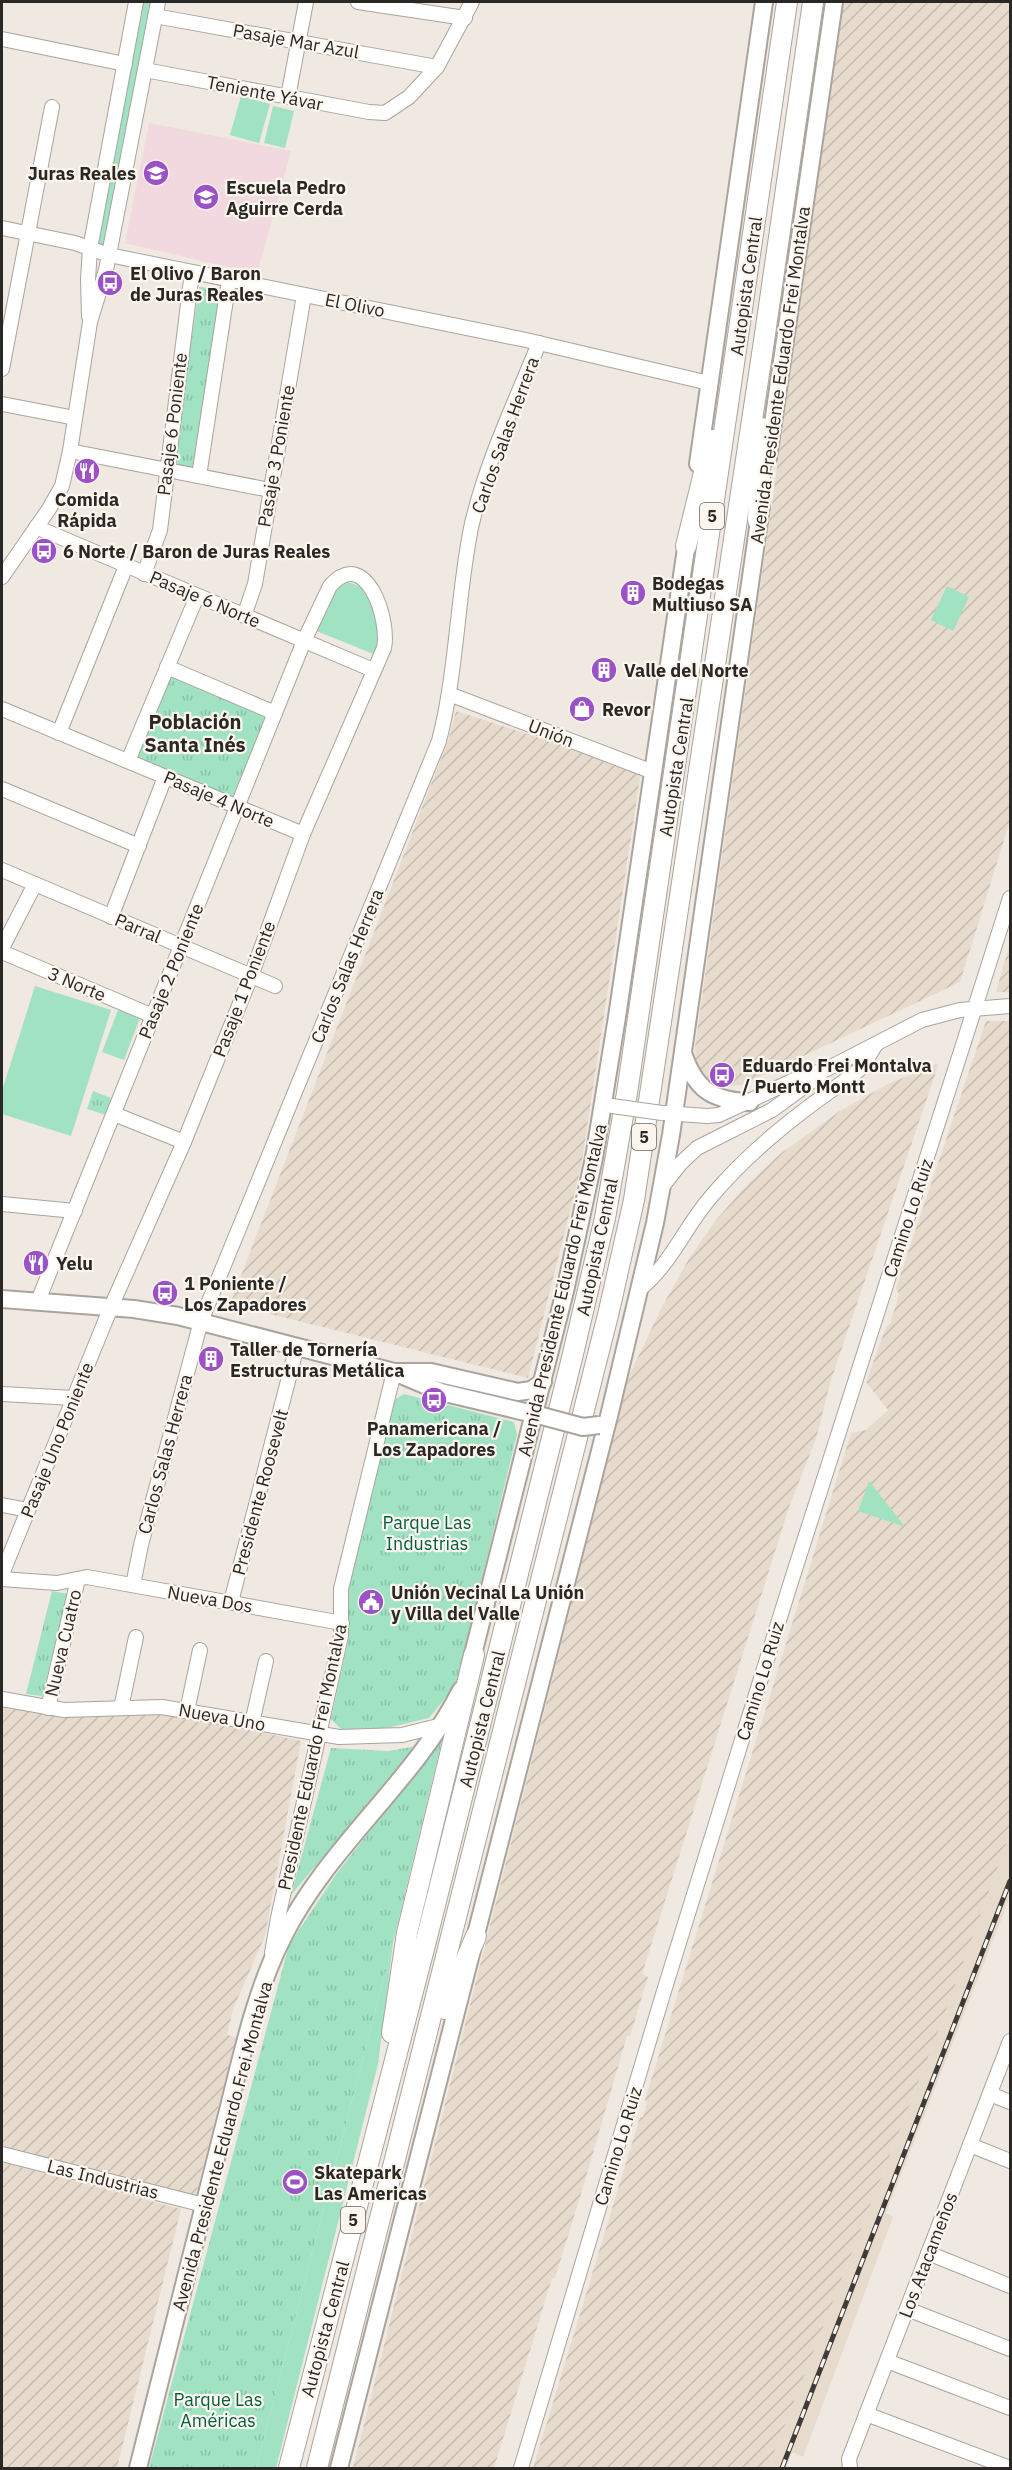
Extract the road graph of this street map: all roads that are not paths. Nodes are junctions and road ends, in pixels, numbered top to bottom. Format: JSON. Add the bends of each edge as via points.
{"nodes":[{"id":1,"x":136,"y":2,"type":"edge"},
{"id":2,"x":158,"y":2,"type":"edge"},
{"id":3,"x":306,"y":2,"type":"edge"},
{"id":4,"x":365,"y":2,"type":"edge"},
{"id":5,"x":472,"y":2,"type":"edge"},
{"id":6,"x":764,"y":2,"type":"edge"},
{"id":7,"x":787,"y":2,"type":"edge"},
{"id":8,"x":813,"y":2,"type":"edge"},
{"id":9,"x":834,"y":2,"type":"edge"},
{"id":10,"x":155,"y":16,"type":"junction"},
{"id":11,"x":465,"y":18,"type":"junction"},
{"id":12,"x":2,"y":39,"type":"edge"},
{"id":13,"x":299,"y":41,"type":"junction"},
{"id":14,"x":124,"y":64,"type":"junction"},
{"id":15,"x":437,"y":67,"type":"junction"},
{"id":16,"x":145,"y":70,"type":"junction"},
{"id":17,"x":288,"y":97,"type":"junction"},
{"id":18,"x":52,"y":107,"type":"dead end"},
{"id":19,"x":2,"y":228,"type":"edge"},
{"id":20,"x":28,"y":233,"type":"junction"},
{"id":21,"x":90,"y":249,"type":"junction"},
{"id":22,"x":109,"y":255,"type":"junction"},
{"id":23,"x":192,"y":272,"type":"junction"},
{"id":24,"x":229,"y":280,"type":"junction"},
{"id":25,"x":304,"y":295,"type":"junction"},
{"id":26,"x":90,"y":322,"type":"junction"},
{"id":27,"x":739,"y":333,"type":"junction"},
{"id":28,"x":764,"y":341,"type":"junction"},
{"id":29,"x":539,"y":343,"type":"junction"},
{"id":30,"x":2,"y":369,"type":"edge"},
{"id":31,"x":709,"y":382,"type":"junction"},
{"id":32,"x":2,"y":404,"type":"edge"},
{"id":33,"x":75,"y":418,"type":"junction"},
{"id":34,"x":70,"y":451,"type":"junction"},
{"id":35,"x":166,"y":470,"type":"junction"},
{"id":36,"x":199,"y":476,"type":"junction"},
{"id":37,"x":270,"y":490,"type":"junction"},
{"id":38,"x":759,"y":520,"type":"junction"},
{"id":39,"x":36,"y":527,"type":"junction"},
{"id":40,"x":686,"y":546,"type":"junction"},
{"id":41,"x":126,"y":566,"type":"junction"},
{"id":42,"x":144,"y":573,"type":"junction"},
{"id":43,"x":2,"y":577,"type":"edge"},
{"id":44,"x":196,"y":596,"type":"junction"},
{"id":45,"x":244,"y":616,"type":"junction"},
{"id":46,"x":304,"y":641,"type":"junction"},
{"id":47,"x":167,"y":667,"type":"junction"},
{"id":48,"x":373,"y":670,"type":"junction"},
{"id":49,"x":449,"y":694,"type":"junction"},
{"id":50,"x":2,"y":709,"type":"edge"},
{"id":51,"x":276,"y":712,"type":"junction"},
{"id":52,"x":58,"y":733,"type":"junction"},
{"id":53,"x":128,"y":761,"type":"junction"},
{"id":54,"x":653,"y":772,"type":"junction"},
{"id":55,"x":165,"y":777,"type":"junction"},
{"id":56,"x":2,"y":789,"type":"edge"},
{"id":57,"x":237,"y":807,"type":"junction"},
{"id":58,"x":303,"y":834,"type":"junction"},
{"id":59,"x":139,"y":846,"type":"junction"},
{"id":60,"x":2,"y":870,"type":"edge"},
{"id":61,"x":35,"y":884,"type":"junction"},
{"id":62,"x":1011,"y":898,"type":"edge"},
{"id":63,"x":111,"y":917,"type":"junction"},
{"id":64,"x":181,"y":946,"type":"junction"},
{"id":65,"x":2,"y":950,"type":"edge"},
{"id":66,"x":251,"y":976,"type":"junction"},
{"id":67,"x":275,"y":987,"type":"dead end"},
{"id":68,"x":1011,"y":1006,"type":"edge"},
{"id":69,"x":976,"y":1007,"type":"junction"},
{"id":70,"x":153,"y":1016,"type":"junction"},
{"id":71,"x":876,"y":1043,"type":"junction"},
{"id":72,"x":682,"y":1051,"type":"junction"},
{"id":73,"x":827,"y":1069,"type":"junction"},
{"id":74,"x":750,"y":1102,"type":"junction"},
{"id":75,"x":607,"y":1105,"type":"junction"},
{"id":76,"x":668,"y":1113,"type":"junction"},
{"id":77,"x":114,"y":1114,"type":"junction"},
{"id":78,"x":184,"y":1142,"type":"junction"},
{"id":79,"x":662,"y":1187,"type":"junction"},
{"id":80,"x":2,"y":1204,"type":"edge"},
{"id":81,"x":75,"y":1211,"type":"junction"},
{"id":82,"x":640,"y":1289,"type":"junction"},
{"id":83,"x":2,"y":1299,"type":"edge"},
{"id":84,"x":38,"y":1301,"type":"junction"},
{"id":85,"x":111,"y":1307,"type":"junction"},
{"id":86,"x":201,"y":1321,"type":"junction"},
{"id":87,"x":297,"y":1346,"type":"junction"},
{"id":88,"x":394,"y":1372,"type":"junction"},
{"id":89,"x":543,"y":1382,"type":"junction"},
{"id":90,"x":2,"y":1394,"type":"edge"},
{"id":91,"x":74,"y":1398,"type":"junction"},
{"id":92,"x":538,"y":1415,"type":"junction"},
{"id":93,"x":604,"y":1420,"type":"junction"},
{"id":94,"x":2,"y":1505,"type":"edge"},
{"id":95,"x":28,"y":1510,"type":"junction"},
{"id":96,"x":2,"y":1574,"type":"edge"},
{"id":97,"x":2,"y":1579,"type":"edge"},
{"id":98,"x":78,"y":1579,"type":"junction"},
{"id":99,"x":133,"y":1585,"type":"junction"},
{"id":100,"x":231,"y":1602,"type":"junction"},
{"id":101,"x":342,"y":1623,"type":"junction"},
{"id":102,"x":136,"y":1637,"type":"dead end"},
{"id":103,"x":200,"y":1650,"type":"dead end"},
{"id":104,"x":474,"y":1655,"type":"junction"},
{"id":105,"x":266,"y":1661,"type":"dead end"},
{"id":106,"x":2,"y":1699,"type":"edge"},
{"id":107,"x":48,"y":1708,"type":"junction"},
{"id":108,"x":121,"y":1708,"type":"junction"},
{"id":109,"x":187,"y":1711,"type":"junction"},
{"id":110,"x":252,"y":1723,"type":"junction"},
{"id":111,"x":442,"y":1725,"type":"junction"},
{"id":112,"x":319,"y":1735,"type":"junction"},
{"id":113,"x":476,"y":1936,"type":"junction"},
{"id":114,"x":270,"y":1967,"type":"junction"},
{"id":115,"x":1011,"y":2041,"type":"edge"},
{"id":116,"x":417,"y":2078,"type":"junction"},
{"id":117,"x":990,"y":2094,"type":"junction"},
{"id":118,"x":1011,"y":2102,"type":"edge"},
{"id":119,"x":383,"y":2108,"type":"junction"},
{"id":120,"x":970,"y":2145,"type":"junction"},
{"id":121,"x":2,"y":2154,"type":"edge"},
{"id":122,"x":1011,"y":2161,"type":"edge"},
{"id":123,"x":204,"y":2205,"type":"junction"},
{"id":124,"x":928,"y":2253,"type":"junction"},
{"id":125,"x":1011,"y":2270,"type":"edge"},
{"id":126,"x":1008,"y":2285,"type":"edge"},
{"id":127,"x":907,"y":2309,"type":"junction"},
{"id":128,"x":1011,"y":2349,"type":"edge"},
{"id":129,"x":887,"y":2361,"type":"junction"},
{"id":130,"x":1011,"y":2408,"type":"edge"},
{"id":131,"x":866,"y":2414,"type":"junction"},
{"id":132,"x":1011,"y":2468,"type":"edge"},
{"id":133,"x":138,"y":2469,"type":"edge"},
{"id":134,"x":290,"y":2469,"type":"edge"},
{"id":135,"x":317,"y":2469,"type":"edge"},
{"id":136,"x":339,"y":2469,"type":"edge"},
{"id":137,"x":520,"y":2469,"type":"edge"},
{"id":138,"x":850,"y":2469,"type":"edge"}],
"edges":[{"from":1,"to":14,"type":"street"},
{"from":2,"to":10,"type":"street"},
{"from":3,"to":13,"type":"street"},
{"from":4,"to":11,"type":"street"},
{"from":5,"to":11,"type":"street"},
{"from":6,"to":31,"type":"main road","name":"Avenida Presidente Eduardo Frei Montalva"},
{"from":7,"to":27,"type":"highway","name":"Autopista Central","number":"5"},
{"from":8,"to":28,"type":"highway","name":"Autopista Central","number":"5"},
{"from":9,"to":38,"type":"main road","name":"Avenida Presidente Eduardo Frei Montalva"},
{"from":10,"to":13,"type":"street","name":"Pasaje Mar Azul"},
{"from":10,"to":16,"type":"street"},
{"from":11,"to":15,"type":"street"},
{"from":12,"to":14,"type":"street"},
{"from":13,"to":15,"type":"street","name":"Pasaje Mar Azul"},
{"from":13,"to":17,"type":"street"},
{"from":14,"to":21,"type":"street"},
{"from":15,"to":17,"type":"street","name":"Teniente Yávar","via":[[409,97],[385,113]]},
{"from":16,"to":17,"type":"street","name":"Teniente Yávar"},
{"from":16,"to":22,"type":"street"},
{"from":18,"to":20,"type":"street"},
{"from":19,"to":20,"type":"street","name":"El Olivo"},
{"from":20,"to":21,"type":"street","name":"El Olivo"},
{"from":20,"to":30,"type":"street"},
{"from":21,"to":22,"type":"street","name":"El Olivo"},
{"from":21,"to":26,"type":"street"},
{"from":22,"to":23,"type":"street","name":"El Olivo"},
{"from":22,"to":26,"type":"street"},
{"from":23,"to":24,"type":"street","name":"El Olivo"},
{"from":23,"to":35,"type":"street","name":"Pasaje 6 Poniente"},
{"from":24,"to":25,"type":"street","name":"El Olivo"},
{"from":24,"to":36,"type":"street","name":"Pasaje 6 Poniente"},
{"from":25,"to":29,"type":"street","name":"El Olivo"},
{"from":25,"to":37,"type":"street","name":"Pasaje 3 Poniente"},
{"from":26,"to":33,"type":"street"},
{"from":27,"to":40,"type":"highway"},
{"from":27,"to":119,"type":"highway","name":"Autopista Central","number":"5","via":[[627,1093],[605,1218]]},
{"from":28,"to":38,"type":"highway"},
{"from":28,"to":116,"type":"highway","name":"Autopista Central","number":"5","via":[[630,1219]]},
{"from":29,"to":31,"type":"street","name":"El Olivo"},
{"from":29,"to":49,"type":"street","name":"Carlos Salas Herrera","via":[[476,507]]},
{"from":31,"to":40,"type":"main road","name":"Avenida Presidente Eduardo Frei Montalva"},
{"from":32,"to":33,"type":"street"},
{"from":33,"to":34,"type":"street"},
{"from":34,"to":35,"type":"street"},
{"from":34,"to":39,"type":"street","via":[[58,495]]},
{"from":35,"to":36,"type":"street"},
{"from":35,"to":42,"type":"street","name":"Pasaje 6 Poniente","via":[[158,540]]},
{"from":36,"to":37,"type":"street"},
{"from":37,"to":45,"type":"street","name":"Pasaje 3 Poniente","via":[[255,584]]},
{"from":38,"to":72,"type":"main road","name":"Avenida Presidente Eduardo Frei Montalva"},
{"from":39,"to":41,"type":"street","name":"Pasaje 6 Norte"},
{"from":39,"to":43,"type":"street"},
{"from":40,"to":54,"type":"main road","name":"Avenida Presidente Eduardo Frei Montalva"},
{"from":41,"to":42,"type":"street","name":"Pasaje 6 Norte"},
{"from":41,"to":52,"type":"street"},
{"from":42,"to":44,"type":"street","name":"Pasaje 6 Norte"},
{"from":44,"to":45,"type":"street","name":"Pasaje 6 Norte"},
{"from":44,"to":47,"type":"street"},
{"from":45,"to":46,"type":"street","name":"Pasaje 6 Norte"},
{"from":46,"to":48,"type":"street","name":"Pasaje 6 Norte"},
{"from":46,"to":48,"type":"street","name":"Pasaje 2 Poniente","via":[[330,586],[344,575],[357,576],[370,584],[379,603],[386,642]]},
{"from":46,"to":51,"type":"street","name":"Pasaje 2 Poniente"},
{"from":47,"to":51,"type":"street"},
{"from":47,"to":53,"type":"street"},
{"from":48,"to":58,"type":"street","name":"Pasaje 1 Poniente"},
{"from":49,"to":54,"type":"street","name":"Unión"},
{"from":49,"to":86,"type":"street","name":"Carlos Salas Herrera","via":[[433,757]]},
{"from":50,"to":52,"type":"street","name":"Pasaje 4 Norte"},
{"from":51,"to":57,"type":"street","name":"Pasaje 2 Poniente"},
{"from":52,"to":53,"type":"street","name":"Pasaje 4 Norte"},
{"from":53,"to":55,"type":"street","name":"Pasaje 4 Norte"},
{"from":54,"to":75,"type":"main road","name":"Avenida Presidente Eduardo Frei Montalva"},
{"from":55,"to":57,"type":"street","name":"Pasaje 4 Norte"},
{"from":55,"to":59,"type":"street"},
{"from":56,"to":59,"type":"street"},
{"from":57,"to":58,"type":"street","name":"Pasaje 4 Norte"},
{"from":57,"to":64,"type":"street","name":"Pasaje 2 Poniente"},
{"from":58,"to":66,"type":"street","name":"Pasaje 1 Poniente"},
{"from":59,"to":63,"type":"street"},
{"from":60,"to":61,"type":"street","name":"Parral"},
{"from":61,"to":63,"type":"street","name":"Parral"},
{"from":61,"to":65,"type":"street"},
{"from":62,"to":69,"type":"street","name":"Camino Lo Ruiz"},
{"from":63,"to":64,"type":"street","name":"Parral"},
{"from":64,"to":66,"type":"street","name":"Parral"},
{"from":64,"to":70,"type":"street","name":"Pasaje 2 Poniente"},
{"from":65,"to":70,"type":"street","name":"3 Norte"},
{"from":66,"to":67,"type":"street","name":"Parral"},
{"from":66,"to":78,"type":"street","name":"Pasaje 1 Poniente"},
{"from":68,"to":69,"type":"street"},
{"from":69,"to":71,"type":"street","via":[[922,1020]]},
{"from":69,"to":137,"type":"street","name":"Camino Lo Ruiz","via":[[667,1979]]},
{"from":70,"to":77,"type":"street","name":"Pasaje 2 Poniente"},
{"from":71,"to":73,"type":"street"},
{"from":71,"to":82,"type":"street","via":[[858,1070],[785,1124],[734,1169],[665,1263]]},
{"from":72,"to":74,"type":"main road","via":[[703,1089],[723,1099]]},
{"from":72,"to":76,"type":"main road","name":"Avenida Presidente Eduardo Frei Montalva"},
{"from":73,"to":74,"type":"street"},
{"from":73,"to":79,"type":"street","via":[[772,1110],[697,1148]]},
{"from":74,"to":76,"type":"street","via":[[719,1115]]},
{"from":75,"to":76,"type":"street","bridge":true},
{"from":75,"to":89,"type":"main road","name":"Avenida Presidente Eduardo Frei Montalva"},
{"from":76,"to":79,"type":"main road","name":"Avenida Presidente Eduardo Frei Montalva"},
{"from":77,"to":78,"type":"street"},
{"from":77,"to":81,"type":"street","name":"Pasaje 2 Poniente"},
{"from":78,"to":85,"type":"street","name":"Pasaje 1 Poniente"},
{"from":79,"to":82,"type":"main road","name":"Avenida Presidente Eduardo Frei Montalva"},
{"from":80,"to":81,"type":"street"},
{"from":81,"to":84,"type":"street","name":"Pasaje 2 Poniente"},
{"from":82,"to":93,"type":"main road","name":"Avenida Presidente Eduardo Frei Montalva"},
{"from":83,"to":84,"type":"main road"},
{"from":84,"to":85,"type":"main road"},
{"from":85,"to":86,"type":"main road","via":[[157,1311]]},
{"from":85,"to":91,"type":"street","name":"Pasaje Uno Poniente"},
{"from":86,"to":87,"type":"main road"},
{"from":86,"to":99,"type":"street","name":"Carlos Salas Herrera"},
{"from":87,"to":88,"type":"main road"},
{"from":87,"to":100,"type":"street","name":"Presidente Roosevelt"},
{"from":88,"to":89,"type":"main road","via":[[431,1372],[518,1392]]},
{"from":88,"to":92,"type":"main road","via":[[441,1392]]},
{"from":88,"to":101,"type":"street","name":"Presidente Eduardo Frei Montalva","via":[[341,1589]]},
{"from":89,"to":92,"type":"main road","name":"Avenida Presidente Eduardo Frei Montalva"},
{"from":90,"to":91,"type":"street"},
{"from":91,"to":95,"type":"street","name":"Pasaje Uno Poniente"},
{"from":92,"to":93,"type":"main road","bridge":true,"via":[[586,1427]]},
{"from":92,"to":104,"type":"main road","name":"Avenida Presidente Eduardo Frei Montalva"},
{"from":93,"to":113,"type":"main road","name":"Avenida Presidente Eduardo Frei Montalva"},
{"from":94,"to":95,"type":"street"},
{"from":95,"to":96,"type":"street","name":"Pasaje Uno Poniente"},
{"from":97,"to":98,"type":"street","name":"Nueva Dos","via":[[57,1583]]},
{"from":98,"to":99,"type":"street","name":"Nueva Dos","via":[[87,1576]]},
{"from":98,"to":107,"type":"street","name":"Nueva Cuatro"},
{"from":99,"to":100,"type":"street","name":"Nueva Dos"},
{"from":100,"to":101,"type":"street","name":"Nueva Dos"},
{"from":101,"to":112,"type":"street","name":"Presidente Eduardo Frei Montalva"},
{"from":102,"to":108,"type":"street"},
{"from":103,"to":109,"type":"street"},
{"from":104,"to":111,"type":"main road","name":"Avenida Presidente Eduardo Frei Montalva"},
{"from":104,"to":119,"type":"highway","via":[[405,1940]]},
{"from":105,"to":110,"type":"street"},
{"from":106,"to":107,"type":"street","name":"Nueva Uno"},
{"from":107,"to":108,"type":"street","name":"Nueva Uno"},
{"from":108,"to":109,"type":"street","name":"Nueva Uno"},
{"from":109,"to":110,"type":"street","name":"Nueva Uno"},
{"from":110,"to":112,"type":"street","name":"Nueva Uno"},
{"from":111,"to":112,"type":"street","name":"Nueva Uno","via":[[402,1735]]},
{"from":111,"to":114,"type":"main road","name":"Avenida Presidente Eduardo Frei Montalva","via":[[317,1881],[284,1934]]},
{"from":112,"to":114,"type":"street","name":"Presidente Eduardo Frei Montalva"},
{"from":113,"to":116,"type":"highway"},
{"from":113,"to":136,"type":"main road","name":"Avenida Presidente Eduardo Frei Montalva"},
{"from":114,"to":123,"type":"main road","name":"Avenida Presidente Eduardo Frei Montalva","via":[[249,2030]]},
{"from":115,"to":117,"type":"street","name":"Los Atacameños"},
{"from":116,"to":135,"type":"highway","name":"Autopista Central","number":"5"},
{"from":117,"to":118,"type":"street"},
{"from":117,"to":120,"type":"street","name":"Los Atacameños"},
{"from":119,"to":134,"type":"highway","name":"Autopista Central","number":"5"},
{"from":120,"to":122,"type":"street"},
{"from":120,"to":124,"type":"street","name":"Los Atacameños"},
{"from":121,"to":123,"type":"street","name":"Las Industrias"},
{"from":123,"to":133,"type":"main road","name":"Avenida Presidente Eduardo Frei Montalva"},
{"from":124,"to":126,"type":"street"},
{"from":124,"to":127,"type":"street","name":"Los Atacameños"},
{"from":125,"to":126,"type":"street"},
{"from":127,"to":128,"type":"street"},
{"from":127,"to":129,"type":"street","name":"Los Atacameños"},
{"from":129,"to":130,"type":"street"},
{"from":129,"to":131,"type":"street","name":"Los Atacameños"},
{"from":131,"to":132,"type":"street"},
{"from":131,"to":138,"type":"street","name":"Los Atacameños","via":[[848,2462]]}]}
